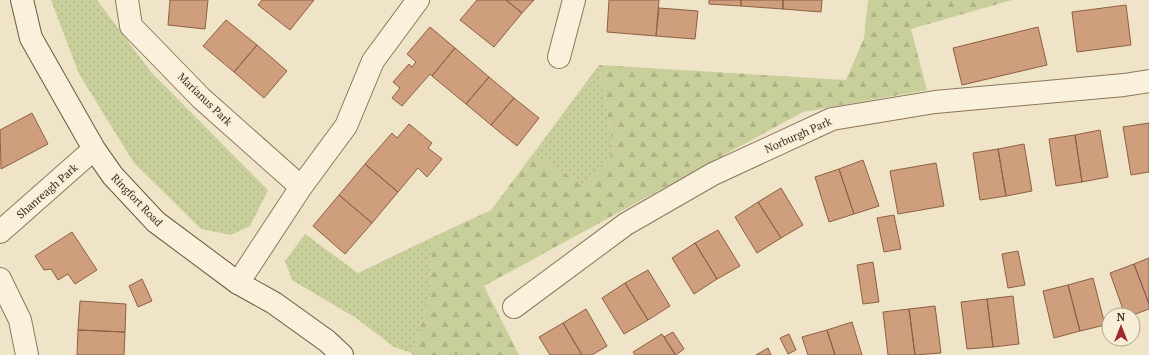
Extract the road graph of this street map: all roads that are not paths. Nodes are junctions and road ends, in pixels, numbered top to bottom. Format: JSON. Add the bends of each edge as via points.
{"nodes":[{"id":1,"x":22,"y":0,"type":"edge"},
{"id":2,"x":127,"y":0,"type":"edge"},
{"id":3,"x":418,"y":0,"type":"edge"},
{"id":4,"x":574,"y":0,"type":"edge"},
{"id":5,"x":559,"y":56,"type":"dead end"},
{"id":6,"x":1149,"y":81,"type":"edge"},
{"id":7,"x":94,"y":149,"type":"junction"},
{"id":8,"x":301,"y":187,"type":"junction"},
{"id":9,"x":0,"y":232,"type":"edge"},
{"id":10,"x":0,"y":279,"type":"edge"},
{"id":11,"x":238,"y":283,"type":"junction"},
{"id":12,"x":514,"y":307,"type":"dead end"},
{"id":13,"x":27,"y":355,"type":"edge"},
{"id":14,"x":342,"y":355,"type":"edge"}],
"edges":[{"from":1,"to":7,"type":"street","name":"Ringfort Road","via":[[31,38]]},
{"from":2,"to":8,"type":"street","name":"Marianus Park","via":[[131,26],[201,98]]},
{"from":3,"to":8,"type":"street","via":[[373,61],[346,126]]},
{"from":4,"to":5,"type":"street"},
{"from":6,"to":12,"type":"street","name":"Norburgh Park","via":[[935,102],[832,119],[713,174],[626,224]]},
{"from":7,"to":9,"type":"street","name":"Shanreagh Park"},
{"from":7,"to":11,"type":"street","name":"Ringfort Road","via":[[113,176],[156,222]]},
{"from":8,"to":11,"type":"street"},
{"from":10,"to":13,"type":"street","via":[[20,320]]},
{"from":11,"to":14,"type":"street","name":"Ringfort Road","via":[[274,303],[327,341]]}]}
